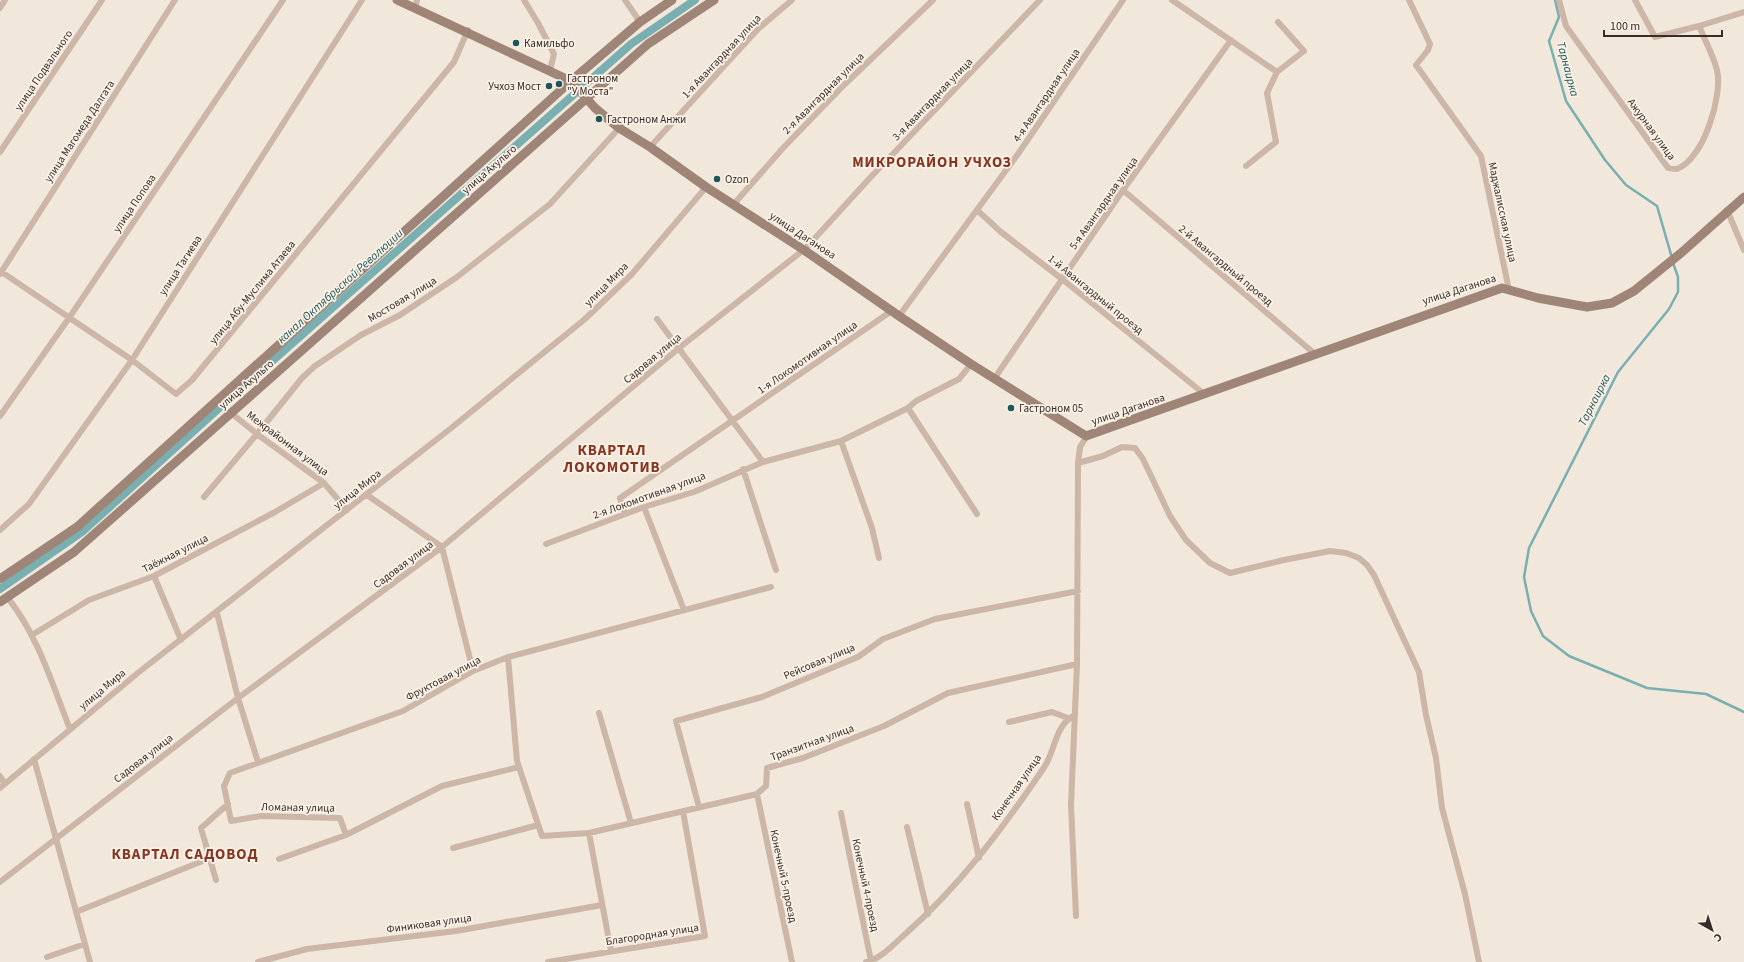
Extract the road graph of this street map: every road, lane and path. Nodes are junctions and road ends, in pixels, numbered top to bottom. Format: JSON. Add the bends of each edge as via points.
{"nodes":[{"id":1,"x":5,"y":0,"type":"edge"},
{"id":2,"x":102,"y":0,"type":"edge"},
{"id":3,"x":175,"y":0,"type":"edge"},
{"id":4,"x":283,"y":0,"type":"edge"},
{"id":5,"x":362,"y":0,"type":"edge"},
{"id":6,"x":397,"y":0,"type":"edge"},
{"id":7,"x":402,"y":0,"type":"edge"},
{"id":8,"x":524,"y":0,"type":"edge"},
{"id":9,"x":625,"y":0,"type":"edge"},
{"id":10,"x":672,"y":0,"type":"edge"},
{"id":11,"x":714,"y":0,"type":"edge"},
{"id":12,"x":792,"y":0,"type":"edge"},
{"id":13,"x":933,"y":0,"type":"edge"},
{"id":14,"x":1040,"y":0,"type":"edge"},
{"id":15,"x":1124,"y":0,"type":"edge"},
{"id":16,"x":1172,"y":0,"type":"edge"},
{"id":17,"x":1409,"y":0,"type":"edge"},
{"id":18,"x":1559,"y":0,"type":"edge"},
{"id":19,"x":1635,"y":0,"type":"edge"},
{"id":20,"x":416,"y":5,"type":"edge"},
{"id":21,"x":0,"y":8,"type":"edge"},
{"id":22,"x":1744,"y":12,"type":"edge"},
{"id":23,"x":640,"y":22,"type":"junction"},
{"id":24,"x":1278,"y":22,"type":"dead end"},
{"id":25,"x":1699,"y":26,"type":"junction"},
{"id":26,"x":468,"y":30,"type":"junction"},
{"id":27,"x":1232,"y":40,"type":"junction"},
{"id":28,"x":550,"y":69,"type":"junction"},
{"id":29,"x":1277,"y":72,"type":"junction"},
{"id":30,"x":573,"y":79,"type":"junction"},
{"id":31,"x":589,"y":97,"type":"junction"},
{"id":32,"x":620,"y":127,"type":"junction"},
{"id":33,"x":651,"y":146,"type":"junction"},
{"id":34,"x":0,"y":152,"type":"edge"},
{"id":35,"x":1246,"y":166,"type":"dead end"},
{"id":36,"x":707,"y":187,"type":"junction"},
{"id":37,"x":1123,"y":190,"type":"junction"},
{"id":38,"x":1744,"y":196,"type":"edge"},
{"id":39,"x":733,"y":204,"type":"junction"},
{"id":40,"x":977,"y":210,"type":"junction"},
{"id":41,"x":1728,"y":210,"type":"junction"},
{"id":42,"x":805,"y":249,"type":"junction"},
{"id":43,"x":1744,"y":250,"type":"edge"},
{"id":44,"x":0,"y":272,"type":"edge"},
{"id":45,"x":1062,"y":279,"type":"junction"},
{"id":46,"x":1509,"y":289,"type":"junction"},
{"id":47,"x":896,"y":313,"type":"junction"},
{"id":48,"x":68,"y":318,"type":"junction"},
{"id":49,"x":657,"y":319,"type":"dead end"},
{"id":50,"x":679,"y":348,"type":"junction"},
{"id":51,"x":1315,"y":354,"type":"junction"},
{"id":52,"x":132,"y":360,"type":"junction"},
{"id":53,"x":972,"y":363,"type":"junction"},
{"id":54,"x":995,"y":378,"type":"junction"},
{"id":55,"x":1203,"y":394,"type":"junction"},
{"id":56,"x":908,"y":408,"type":"junction"},
{"id":57,"x":231,"y":413,"type":"junction"},
{"id":58,"x":0,"y":416,"type":"edge"},
{"id":59,"x":733,"y":421,"type":"junction"},
{"id":60,"x":258,"y":434,"type":"junction"},
{"id":61,"x":1087,"y":435,"type":"junction"},
{"id":62,"x":841,"y":441,"type":"junction"},
{"id":63,"x":763,"y":462,"type":"junction"},
{"id":64,"x":1078,"y":463,"type":"junction"},
{"id":65,"x":743,"y":470,"type":"junction"},
{"id":66,"x":324,"y":483,"type":"junction"},
{"id":67,"x":367,"y":495,"type":"junction"},
{"id":68,"x":204,"y":497,"type":"dead end"},
{"id":69,"x":644,"y":507,"type":"junction"},
{"id":70,"x":347,"y":510,"type":"junction"},
{"id":71,"x":625,"y":514,"type":"junction"},
{"id":72,"x":977,"y":514,"type":"dead end"},
{"id":73,"x":0,"y":530,"type":"edge"},
{"id":74,"x":546,"y":544,"type":"dead end"},
{"id":75,"x":442,"y":547,"type":"junction"},
{"id":76,"x":879,"y":558,"type":"dead end"},
{"id":77,"x":776,"y":570,"type":"dead end"},
{"id":78,"x":154,"y":576,"type":"junction"},
{"id":79,"x":0,"y":579,"type":"edge"},
{"id":80,"x":771,"y":587,"type":"dead end"},
{"id":81,"x":1078,"y":591,"type":"junction"},
{"id":82,"x":3,"y":600,"type":"edge"},
{"id":83,"x":684,"y":610,"type":"junction"},
{"id":84,"x":217,"y":612,"type":"junction"},
{"id":85,"x":32,"y":634,"type":"junction"},
{"id":86,"x":180,"y":640,"type":"junction"},
{"id":87,"x":508,"y":657,"type":"junction"},
{"id":88,"x":1077,"y":664,"type":"junction"},
{"id":89,"x":473,"y":670,"type":"junction"},
{"id":90,"x":238,"y":698,"type":"junction"},
{"id":91,"x":600,"y":713,"type":"dead end"},
{"id":92,"x":1075,"y":715,"type":"junction"},
{"id":93,"x":1068,"y":718,"type":"junction"},
{"id":94,"x":1009,"y":722,"type":"dead end"},
{"id":95,"x":70,"y":729,"type":"junction"},
{"id":96,"x":34,"y":759,"type":"junction"},
{"id":97,"x":258,"y":762,"type":"junction"},
{"id":98,"x":520,"y":767,"type":"junction"},
{"id":99,"x":0,"y":776,"type":"edge"},
{"id":100,"x":3,"y":786,"type":"edge"},
{"id":101,"x":757,"y":794,"type":"junction"},
{"id":102,"x":228,"y":804,"type":"junction"},
{"id":103,"x":967,"y":804,"type":"dead end"},
{"id":104,"x":699,"y":807,"type":"junction"},
{"id":105,"x":683,"y":810,"type":"junction"},
{"id":106,"x":840,"y":813,"type":"dead end"},
{"id":107,"x":631,"y":823,"type":"junction"},
{"id":108,"x":538,"y":824,"type":"junction"},
{"id":109,"x":907,"y":827,"type":"dead end"},
{"id":110,"x":589,"y":833,"type":"junction"},
{"id":111,"x":346,"y":835,"type":"junction"},
{"id":112,"x":55,"y":839,"type":"junction"},
{"id":113,"x":452,"y":848,"type":"dead end"},
{"id":114,"x":210,"y":858,"type":"junction"},
{"id":115,"x":979,"y":858,"type":"junction"},
{"id":116,"x":279,"y":859,"type":"dead end"},
{"id":117,"x":216,"y":880,"type":"dead end"},
{"id":118,"x":0,"y":882,"type":"edge"},
{"id":119,"x":602,"y":905,"type":"junction"},
{"id":120,"x":76,"y":912,"type":"junction"},
{"id":121,"x":928,"y":914,"type":"junction"},
{"id":122,"x":1076,"y":916,"type":"dead end"},
{"id":123,"x":85,"y":944,"type":"junction"},
{"id":124,"x":611,"y":951,"type":"junction"},
{"id":125,"x":47,"y":957,"type":"dead end"},
{"id":126,"x":869,"y":961,"type":"edge"},
{"id":127,"x":90,"y":962,"type":"edge"},
{"id":128,"x":258,"y":962,"type":"edge"},
{"id":129,"x":548,"y":962,"type":"edge"},
{"id":130,"x":792,"y":962,"type":"edge"},
{"id":131,"x":1479,"y":962,"type":"edge"}],
"edges":[{"from":1,"to":21,"type":"street"},
{"from":2,"to":34,"type":"street","name":"улица Подвального"},
{"from":3,"to":44,"type":"street","name":"улица Магомеда Далгата"},
{"from":4,"to":48,"type":"street","name":"улица Попова"},
{"from":5,"to":52,"type":"street","name":"улица Тагиева"},
{"from":6,"to":20,"type":"main road","name":"улица Даганова"},
{"from":7,"to":20,"type":"main road","name":"улица Даганова"},
{"from":8,"to":28,"type":"street","via":[[554,54]]},
{"from":9,"to":23,"type":"street"},
{"from":10,"to":23,"type":"main road"},
{"from":11,"to":31,"type":"main road","name":"улица Ахульго","via":[[648,44]]},
{"from":12,"to":33,"type":"street","name":"1-я Авангардная улица","via":[[759,28]]},
{"from":13,"to":39,"type":"street","name":"2-я Авангардная улица","via":[[782,148]]},
{"from":14,"to":42,"type":"street","name":"3-я Авангардная улица"},
{"from":15,"to":40,"type":"street","name":"4-я Авангардная улица"},
{"from":16,"to":27,"type":"street"},
{"from":17,"to":46,"type":"street","name":"Маджалисская улица","via":[[1430,44],[1416,65],[1481,156]]},
{"from":18,"to":25,"type":"street","name":"Ажурная улица","via":[[1566,26],[1668,168],[1676,169],[1685,164],[1698,148],[1708,130],[1718,93],[1717,70]]},
{"from":19,"to":25,"type":"street","via":[[1655,37]]},
{"from":20,"to":26,"type":"main road","name":"улица Даганова"},
{"from":22,"to":25,"type":"street"},
{"from":23,"to":30,"type":"main road"},
{"from":24,"to":29,"type":"street","via":[[1304,51]]},
{"from":26,"to":28,"type":"main road","name":"улица Даганова"},
{"from":26,"to":52,"type":"street","name":"улица Абу-Муслима Атаева","via":[[454,62],[192,380],[176,394]]},
{"from":27,"to":29,"type":"street"},
{"from":27,"to":37,"type":"street","name":"5-я Авангардная улица"},
{"from":28,"to":30,"type":"main road","name":"улица Даганова"},
{"from":29,"to":35,"type":"street","via":[[1267,93],[1276,142]]},
{"from":30,"to":31,"type":"main road","name":"улица Даганова"},
{"from":30,"to":79,"type":"main road","via":[[77,527]]},
{"from":31,"to":32,"type":"main road","name":"улица Даганова","via":[[595,108]]},
{"from":31,"to":57,"type":"main road","name":"улица Ахульго"},
{"from":32,"to":33,"type":"main road","name":"улица Даганова"},
{"from":32,"to":60,"type":"street","name":"Мостовая улица","via":[[550,204],[476,263],[400,315],[361,335],[316,366],[302,378]]},
{"from":33,"to":36,"type":"main road","name":"улица Даганова"},
{"from":36,"to":39,"type":"main road","name":"улица Даганова"},
{"from":36,"to":67,"type":"street","name":"улица Мира","via":[[632,274],[585,319]]},
{"from":37,"to":45,"type":"street","name":"5-я Авангардная улица"},
{"from":37,"to":51,"type":"street","name":"2-й Авангардный проезд"},
{"from":38,"to":41,"type":"main road","name":"улица Даганова"},
{"from":39,"to":42,"type":"main road","name":"улица Даганова"},
{"from":40,"to":45,"type":"street","name":"1-й Авангардный проезд"},
{"from":40,"to":47,"type":"street","name":"4-я Авангардная улица"},
{"from":41,"to":43,"type":"street"},
{"from":41,"to":46,"type":"main road","name":"улица Даганова","via":[[1634,291],[1612,303],[1587,307],[1538,298]]},
{"from":42,"to":47,"type":"main road","name":"улица Даганова"},
{"from":42,"to":50,"type":"street","name":"Садовая улица"},
{"from":44,"to":48,"type":"street","name":"улица Абу-Муслима Атаева"},
{"from":45,"to":54,"type":"street","name":"5-я Авангардная улица"},
{"from":45,"to":55,"type":"street","name":"1-й Авангардный проезд"},
{"from":46,"to":51,"type":"main road","name":"улица Даганова","via":[[1502,288]]},
{"from":47,"to":53,"type":"main road","name":"улица Даганова"},
{"from":47,"to":59,"type":"street","name":"1-я Локомотивная улица"},
{"from":48,"to":52,"type":"street","name":"улица Абу-Муслима Атаева"},
{"from":48,"to":58,"type":"street","name":"улица Попова"},
{"from":49,"to":50,"type":"street"},
{"from":50,"to":59,"type":"street"},
{"from":50,"to":75,"type":"street","name":"Садовая улица"},
{"from":51,"to":55,"type":"main road","name":"улица Даганова"},
{"from":52,"to":73,"type":"street","name":"улица Тагиева","via":[[29,504]]},
{"from":53,"to":54,"type":"main road","name":"улица Даганова"},
{"from":53,"to":56,"type":"street","name":"2-я Локомотивная улица","via":[[959,379],[916,401]]},
{"from":54,"to":61,"type":"main road","name":"улица Даганова"},
{"from":55,"to":61,"type":"main road","name":"улица Даганова"},
{"from":56,"to":62,"type":"street","name":"2-я Локомотивная улица"},
{"from":56,"to":72,"type":"street"},
{"from":57,"to":60,"type":"street","name":"Межрайонная улица"},
{"from":57,"to":82,"type":"main road","name":"улица Ахульго","via":[[74,552]]},
{"from":59,"to":63,"type":"street"},
{"from":59,"to":71,"type":"street","name":"1-я Локомотивная улица","via":[[620,498]]},
{"from":60,"to":66,"type":"street","name":"Межрайонная улица"},
{"from":60,"to":68,"type":"street","name":"Мостовая улица"},
{"from":61,"to":64,"type":"street","via":[[1080,447]]},
{"from":62,"to":63,"type":"street","name":"2-я Локомотивная улица"},
{"from":62,"to":76,"type":"street","via":[[872,528]]},
{"from":63,"to":65,"type":"street","name":"2-я Локомотивная улица"},
{"from":64,"to":81,"type":"street"},
{"from":64,"to":131,"type":"street","via":[[1122,447],[1135,448],[1143,459],[1170,516],[1186,540],[1210,563],[1230,573],[1330,551],[1346,553],[1359,558],[1367,565],[1382,590],[1419,672],[1436,758],[1442,808],[1465,894]]},
{"from":65,"to":69,"type":"street","name":"2-я Локомотивная улица","via":[[694,492]]},
{"from":65,"to":77,"type":"street"},
{"from":66,"to":70,"type":"street","name":"Межрайонная улица"},
{"from":66,"to":78,"type":"street","name":"Таёжная улица"},
{"from":67,"to":70,"type":"street","name":"улица Мира"},
{"from":67,"to":75,"type":"street"},
{"from":69,"to":71,"type":"street","name":"2-я Локомотивная улица"},
{"from":69,"to":83,"type":"street"},
{"from":70,"to":84,"type":"street","name":"улица Мира"},
{"from":71,"to":74,"type":"street","name":"2-я Локомотивная улица"},
{"from":75,"to":89,"type":"street"},
{"from":75,"to":90,"type":"street","name":"Садовая улица"},
{"from":78,"to":85,"type":"street","name":"Таёжная улица","via":[[89,600]]},
{"from":78,"to":86,"type":"street"},
{"from":80,"to":83,"type":"street","name":"Фруктовая улица"},
{"from":81,"to":88,"type":"street"},
{"from":81,"to":104,"type":"street","name":"Рейсовая улица","via":[[935,619],[883,639],[858,657],[762,697],[676,721]]},
{"from":82,"to":85,"type":"street","via":[[19,612]]},
{"from":83,"to":87,"type":"street","name":"Фруктовая улица"},
{"from":84,"to":86,"type":"street","name":"улица Мира"},
{"from":84,"to":90,"type":"street"},
{"from":85,"to":95,"type":"street"},
{"from":86,"to":95,"type":"street","name":"улица Мира"},
{"from":87,"to":89,"type":"street","name":"Фруктовая улица"},
{"from":87,"to":98,"type":"street","via":[[517,761]]},
{"from":88,"to":92,"type":"street"},
{"from":88,"to":101,"type":"street","name":"Транзитная улица","via":[[948,693],[884,726],[803,758],[767,768],[766,786]]},
{"from":89,"to":97,"type":"street","name":"Фруктовая улица","via":[[403,711]]},
{"from":90,"to":97,"type":"street"},
{"from":90,"to":112,"type":"street","name":"Садовая улица"},
{"from":91,"to":107,"type":"street"},
{"from":92,"to":93,"type":"street"},
{"from":92,"to":122,"type":"street","via":[[1071,805]]},
{"from":93,"to":94,"type":"street","via":[[1052,712]]},
{"from":93,"to":115,"type":"street","name":"Конечная улица","via":[[1062,725],[1046,764]]},
{"from":95,"to":96,"type":"street","name":"улица Мира"},
{"from":96,"to":100,"type":"street","name":"улица Мира"},
{"from":96,"to":112,"type":"street"},
{"from":97,"to":102,"type":"street","name":"Фруктовая улица","via":[[230,773],[224,786]]},
{"from":98,"to":108,"type":"street"},
{"from":98,"to":111,"type":"street","via":[[442,786]]},
{"from":99,"to":100,"type":"street"},
{"from":101,"to":104,"type":"street"},
{"from":101,"to":130,"type":"street","name":"Конечный 5-проезд"},
{"from":102,"to":111,"type":"street","name":"Ломаная улица","via":[[231,822],[261,816],[340,818]]},
{"from":102,"to":114,"type":"street","via":[[201,828]]},
{"from":103,"to":115,"type":"street"},
{"from":104,"to":105,"type":"street"},
{"from":105,"to":107,"type":"street"},
{"from":105,"to":124,"type":"street","name":"Благородная улица","via":[[705,936]]},
{"from":106,"to":126,"type":"street","name":"Конечный 4-проезд"},
{"from":107,"to":110,"type":"street"},
{"from":108,"to":110,"type":"street","via":[[542,836]]},
{"from":108,"to":113,"type":"street"},
{"from":109,"to":121,"type":"street"},
{"from":110,"to":119,"type":"street"},
{"from":111,"to":116,"type":"street"},
{"from":112,"to":118,"type":"street","name":"Садовая улица"},
{"from":112,"to":120,"type":"street"},
{"from":114,"to":117,"type":"street"},
{"from":114,"to":120,"type":"street"},
{"from":115,"to":121,"type":"street","name":"Конечная улица"},
{"from":119,"to":124,"type":"street"},
{"from":119,"to":128,"type":"street","name":"Финиковая улица","via":[[456,931],[307,949]]},
{"from":120,"to":123,"type":"street"},
{"from":121,"to":126,"type":"street","name":"Конечная улица","via":[[884,952]]},
{"from":123,"to":125,"type":"street"},
{"from":123,"to":127,"type":"street"},
{"from":124,"to":129,"type":"street","name":"Благородная улица"}]}
